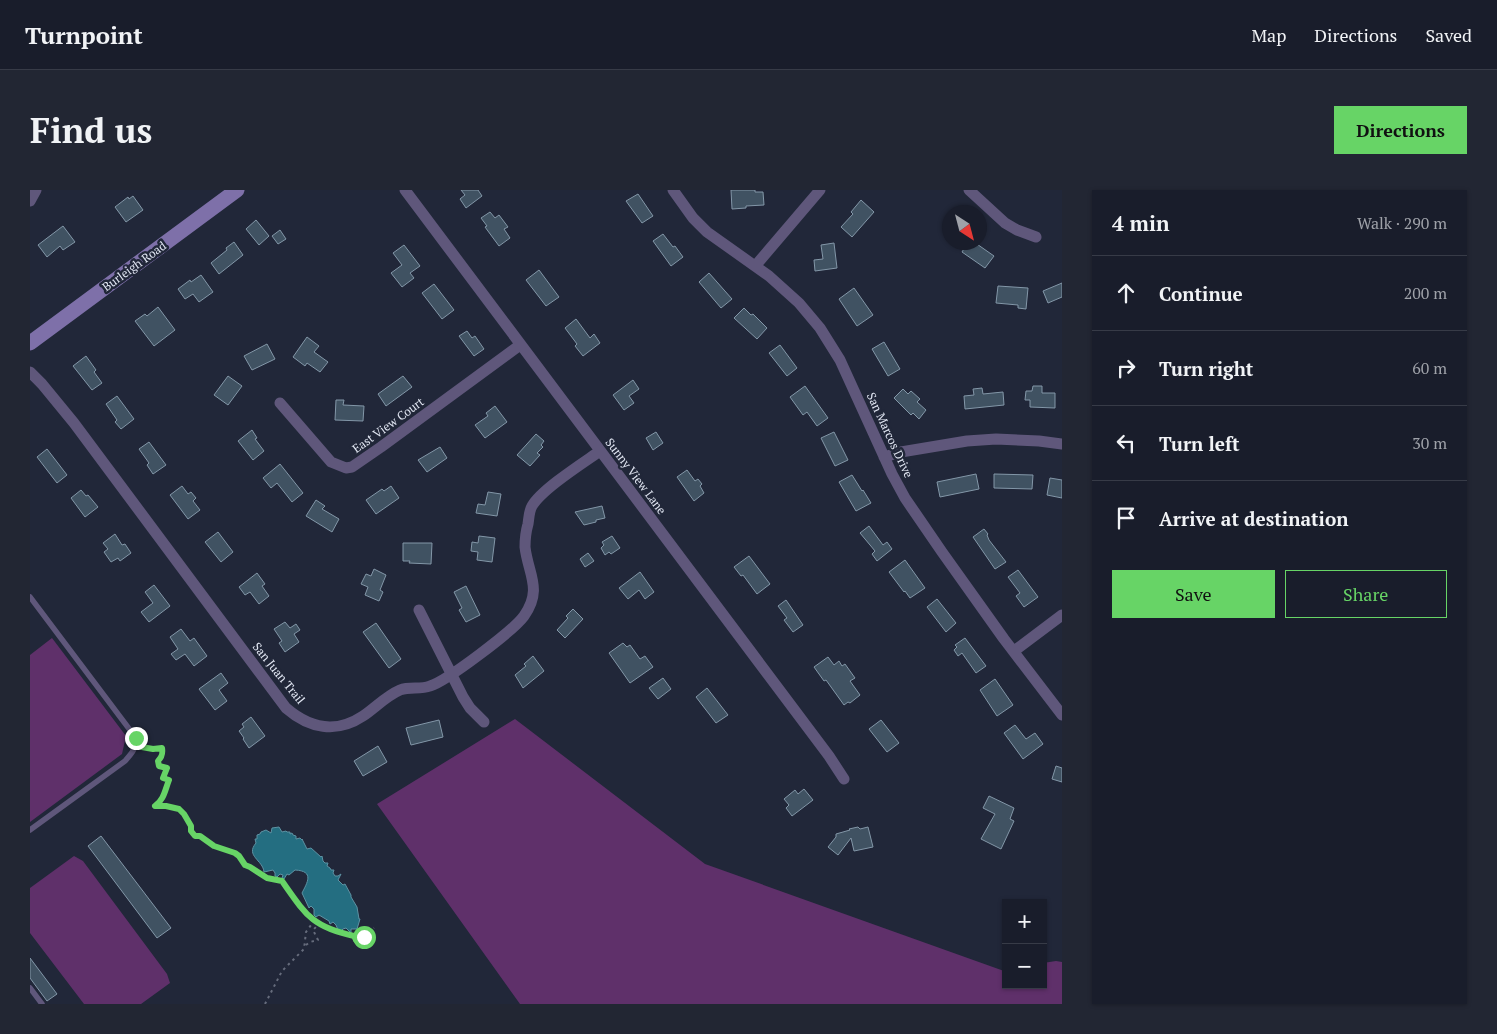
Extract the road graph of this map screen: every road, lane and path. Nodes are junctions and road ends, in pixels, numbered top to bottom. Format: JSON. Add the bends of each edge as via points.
{"nodes":[{"id":1,"x":36,"y":190,"type":"edge"},
{"id":2,"x":237,"y":190,"type":"edge"},
{"id":3,"x":404,"y":190,"type":"edge"},
{"id":4,"x":673,"y":190,"type":"edge"},
{"id":5,"x":820,"y":190,"type":"edge"},
{"id":6,"x":969,"y":190,"type":"edge"},
{"id":7,"x":30,"y":201,"type":"edge"},
{"id":8,"x":1036,"y":237,"type":"dead end"},
{"id":9,"x":756,"y":265,"type":"junction"},
{"id":10,"x":30,"y":343,"type":"edge"},
{"id":11,"x":520,"y":345,"type":"junction"},
{"id":12,"x":30,"y":372,"type":"edge"},
{"id":13,"x":280,"y":403,"type":"dead end"},
{"id":14,"x":1062,"y":444,"type":"edge"},
{"id":15,"x":600,"y":451,"type":"junction"},
{"id":16,"x":884,"y":457,"type":"junction"},
{"id":17,"x":30,"y":597,"type":"edge"},
{"id":18,"x":419,"y":610,"type":"dead end"},
{"id":19,"x":1062,"y":615,"type":"edge"},
{"id":20,"x":1014,"y":651,"type":"junction"},
{"id":21,"x":450,"y":675,"type":"junction"},
{"id":22,"x":1062,"y":715,"type":"edge"},
{"id":23,"x":484,"y":722,"type":"dead end"},
{"id":24,"x":136,"y":746,"type":"junction"},
{"id":25,"x":844,"y":779,"type":"dead end"},
{"id":26,"x":30,"y":830,"type":"edge"},
{"id":27,"x":314,"y":921,"type":"junction"},
{"id":28,"x":318,"y":924,"type":"junction"},
{"id":29,"x":374,"y":928,"type":"dead end"},
{"id":30,"x":313,"y":930,"type":"junction"},
{"id":31,"x":306,"y":932,"type":"junction"},
{"id":32,"x":304,"y":947,"type":"junction"},
{"id":33,"x":30,"y":988,"type":"edge"},
{"id":34,"x":42,"y":1004,"type":"edge"},
{"id":35,"x":265,"y":1004,"type":"edge"}],
"edges":[{"from":1,"to":7,"type":"street"},
{"from":2,"to":10,"type":"street","name":"Burleigh Road"},
{"from":3,"to":11,"type":"street","name":"Sunny View Lane"},
{"from":4,"to":9,"type":"street","name":"San Marcos Drive","via":[[707,232]]},
{"from":5,"to":9,"type":"street"},
{"from":6,"to":8,"type":"street","via":[[1005,223]]},
{"from":9,"to":16,"type":"street","name":"San Marcos Drive","via":[[799,303],[832,345]]},
{"from":11,"to":13,"type":"street","name":"East View Court","via":[[352,467],[331,462]]},
{"from":11,"to":15,"type":"street","name":"Sunny View Lane"},
{"from":12,"to":21,"type":"street","name":"San Juan Trail","via":[[74,423],[292,713],[312,724],[343,725],[362,717],[395,693],[406,688],[431,686]]},
{"from":14,"to":16,"type":"street","via":[[996,439],[967,441]]},
{"from":15,"to":21,"type":"street","name":"San Juan Trail","via":[[541,494],[532,505],[525,545],[534,588],[531,603],[523,617]]},
{"from":15,"to":25,"type":"street","name":"Sunny View Lane"},
{"from":16,"to":20,"type":"street","name":"San Marcos Drive","via":[[922,524]]},
{"from":17,"to":24,"type":"lane","via":[[136,738]]},
{"from":18,"to":21,"type":"street"},
{"from":19,"to":20,"type":"street"},
{"from":20,"to":22,"type":"street","name":"San Marcos Drive"},
{"from":21,"to":23,"type":"street","via":[[470,708]]},
{"from":24,"to":26,"type":"lane","via":[[124,761]]},
{"from":24,"to":27,"type":"path","via":[[162,748],[159,766],[167,768],[163,778],[169,780],[164,796],[155,806],[179,809],[195,836],[235,853],[245,865],[267,878],[282,881]]},
{"from":27,"to":28,"type":"path"},
{"from":27,"to":31,"type":"path"},
{"from":28,"to":29,"type":"path","via":[[354,936],[359,941]]},
{"from":28,"to":30,"type":"path"},
{"from":30,"to":31,"type":"path"},
{"from":30,"to":32,"type":"path","via":[[318,940]]},
{"from":31,"to":32,"type":"path"},
{"from":32,"to":35,"type":"path","via":[[282,971]]},
{"from":33,"to":34,"type":"lane"}]}
